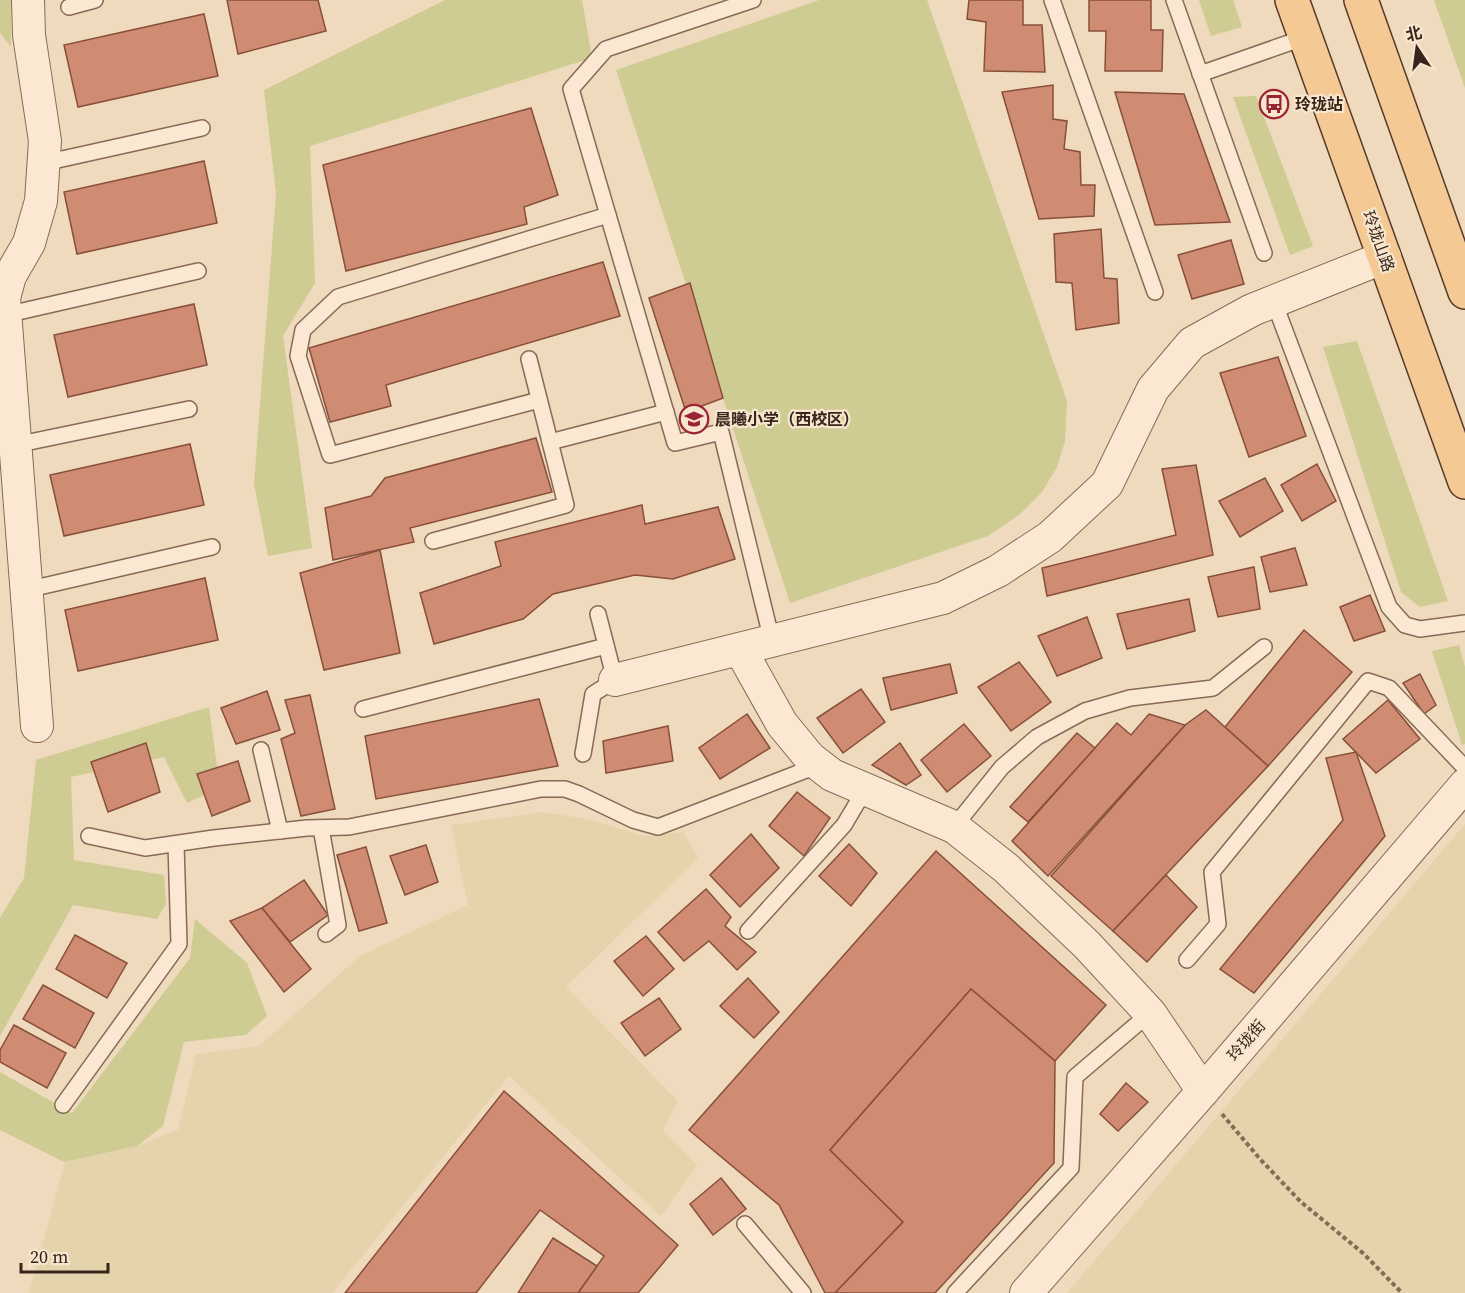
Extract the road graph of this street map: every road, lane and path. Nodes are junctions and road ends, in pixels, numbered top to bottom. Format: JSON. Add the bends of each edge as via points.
{"nodes":[{"id":1,"x":28,"y":0,"type":"edge"},
{"id":2,"x":95,"y":0,"type":"edge"},
{"id":3,"x":753,"y":0,"type":"edge"},
{"id":4,"x":1052,"y":0,"type":"edge"},
{"id":5,"x":1174,"y":0,"type":"edge"},
{"id":6,"x":1292,"y":0,"type":"edge"},
{"id":7,"x":1361,"y":0,"type":"edge"},
{"id":8,"x":69,"y":7,"type":"dead end"},
{"id":9,"x":1306,"y":37,"type":"junction"},
{"id":10,"x":1200,"y":74,"type":"junction"},
{"id":11,"x":202,"y":128,"type":"dead end"},
{"id":12,"x":44,"y":163,"type":"junction"},
{"id":13,"x":608,"y":215,"type":"junction"},
{"id":14,"x":1264,"y":253,"type":"dead end"},
{"id":15,"x":1384,"y":257,"type":"junction"},
{"id":16,"x":198,"y":271,"type":"dead end"},
{"id":17,"x":1155,"y":292,"type":"dead end"},
{"id":18,"x":1465,"y":292,"type":"edge"},
{"id":19,"x":5,"y":293,"type":"edge"},
{"id":20,"x":1275,"y":302,"type":"junction"},
{"id":21,"x":529,"y":359,"type":"dead end"},
{"id":22,"x":539,"y":400,"type":"junction"},
{"id":23,"x":189,"y":409,"type":"dead end"},
{"id":24,"x":666,"y":412,"type":"junction"},
{"id":25,"x":550,"y":442,"type":"junction"},
{"id":26,"x":15,"y":445,"type":"junction"},
{"id":27,"x":1465,"y":482,"type":"edge"},
{"id":28,"x":433,"y":541,"type":"dead end"},
{"id":29,"x":212,"y":547,"type":"dead end"},
{"id":30,"x":27,"y":590,"type":"junction"},
{"id":31,"x":598,"y":614,"type":"dead end"},
{"id":32,"x":1465,"y":623,"type":"edge"},
{"id":33,"x":772,"y":641,"type":"junction"},
{"id":34,"x":606,"y":646,"type":"junction"},
{"id":35,"x":1264,"y":647,"type":"dead end"},
{"id":36,"x":740,"y":649,"type":"junction"},
{"id":37,"x":615,"y":680,"type":"junction"},
{"id":38,"x":363,"y":709,"type":"dead end"},
{"id":39,"x":37,"y":726,"type":"dead end"},
{"id":40,"x":261,"y":750,"type":"dead end"},
{"id":41,"x":583,"y":754,"type":"dead end"},
{"id":42,"x":820,"y":765,"type":"junction"},
{"id":43,"x":1465,"y":768,"type":"edge"},
{"id":44,"x":1465,"y":785,"type":"edge"},
{"id":45,"x":866,"y":788,"type":"junction"},
{"id":46,"x":954,"y":827,"type":"junction"},
{"id":47,"x":321,"y":828,"type":"junction"},
{"id":48,"x":280,"y":831,"type":"junction"},
{"id":49,"x":89,"y":836,"type":"dead end"},
{"id":50,"x":176,"y":843,"type":"junction"},
{"id":51,"x":748,"y":931,"type":"dead end"},
{"id":52,"x":326,"y":934,"type":"dead end"},
{"id":53,"x":1187,"y":960,"type":"dead end"},
{"id":54,"x":1150,"y":1013,"type":"junction"},
{"id":55,"x":1203,"y":1091,"type":"junction"},
{"id":56,"x":63,"y":1105,"type":"dead end"},
{"id":57,"x":745,"y":1224,"type":"dead end"},
{"id":58,"x":803,"y":1293,"type":"edge"},
{"id":59,"x":955,"y":1293,"type":"edge"},
{"id":60,"x":1026,"y":1293,"type":"edge"},
{"id":61,"x":1402,"y":1293,"type":"edge"}],
"edges":[{"from":1,"to":12,"type":"street","via":[[45,141]]},
{"from":2,"to":8,"type":"lane"},
{"from":3,"to":13,"type":"lane","via":[[606,49],[571,89]]},
{"from":4,"to":17,"type":"lane"},
{"from":5,"to":10,"type":"lane"},
{"from":6,"to":9,"type":"main road","name":"玲珑山路"},
{"from":7,"to":18,"type":"main road"},
{"from":9,"to":10,"type":"lane"},
{"from":9,"to":15,"type":"main road","name":"玲珑山路"},
{"from":10,"to":14,"type":"lane"},
{"from":11,"to":12,"type":"lane"},
{"from":12,"to":19,"type":"street","via":[[41,201],[29,243]]},
{"from":13,"to":22,"type":"lane","via":[[338,297],[303,330],[298,356],[330,456]]},
{"from":13,"to":24,"type":"lane"},
{"from":15,"to":20,"type":"street"},
{"from":15,"to":27,"type":"main road","name":"玲珑山路"},
{"from":16,"to":19,"type":"lane"},
{"from":19,"to":26,"type":"street"},
{"from":20,"to":32,"type":"lane","via":[[1389,607],[1405,625],[1420,629]]},
{"from":20,"to":33,"type":"street","via":[[1252,310],[1192,343],[1153,389],[1107,484],[1050,537],[998,571],[943,598]]},
{"from":21,"to":22,"type":"lane"},
{"from":22,"to":25,"type":"lane"},
{"from":23,"to":26,"type":"lane"},
{"from":24,"to":25,"type":"lane"},
{"from":24,"to":33,"type":"lane","via":[[675,443],[721,432]]},
{"from":25,"to":28,"type":"lane","via":[[566,505]]},
{"from":26,"to":30,"type":"street"},
{"from":29,"to":30,"type":"lane"},
{"from":30,"to":39,"type":"street"},
{"from":31,"to":34,"type":"lane"},
{"from":33,"to":36,"type":"street"},
{"from":34,"to":37,"type":"lane"},
{"from":34,"to":38,"type":"lane"},
{"from":35,"to":46,"type":"lane","via":[[1213,688],[1119,701],[1085,711],[1037,737],[1002,767]]},
{"from":36,"to":37,"type":"street"},
{"from":36,"to":42,"type":"street","via":[[782,724]]},
{"from":37,"to":41,"type":"lane","via":[[593,694]]},
{"from":40,"to":48,"type":"lane"},
{"from":42,"to":45,"type":"street","via":[[832,775]]},
{"from":42,"to":47,"type":"lane","via":[[658,827],[565,789],[541,789],[376,823]]},
{"from":43,"to":53,"type":"lane","via":[[1389,688],[1368,681],[1212,872],[1218,924]]},
{"from":44,"to":55,"type":"street","name":"玲珑街"},
{"from":45,"to":46,"type":"street"},
{"from":45,"to":51,"type":"lane","via":[[844,825]]},
{"from":46,"to":54,"type":"street","via":[[1006,867]]},
{"from":47,"to":48,"type":"lane"},
{"from":47,"to":52,"type":"lane","via":[[338,925]]},
{"from":48,"to":50,"type":"lane"},
{"from":49,"to":50,"type":"lane","via":[[145,848]]},
{"from":50,"to":56,"type":"lane","via":[[179,944]]},
{"from":54,"to":55,"type":"street"},
{"from":54,"to":59,"type":"lane","via":[[1074,1077],[1071,1168]]},
{"from":55,"to":60,"type":"street","name":"玲珑街"},
{"from":55,"to":61,"type":"path","via":[[1301,1202],[1364,1254]]},
{"from":57,"to":58,"type":"lane"}]}
